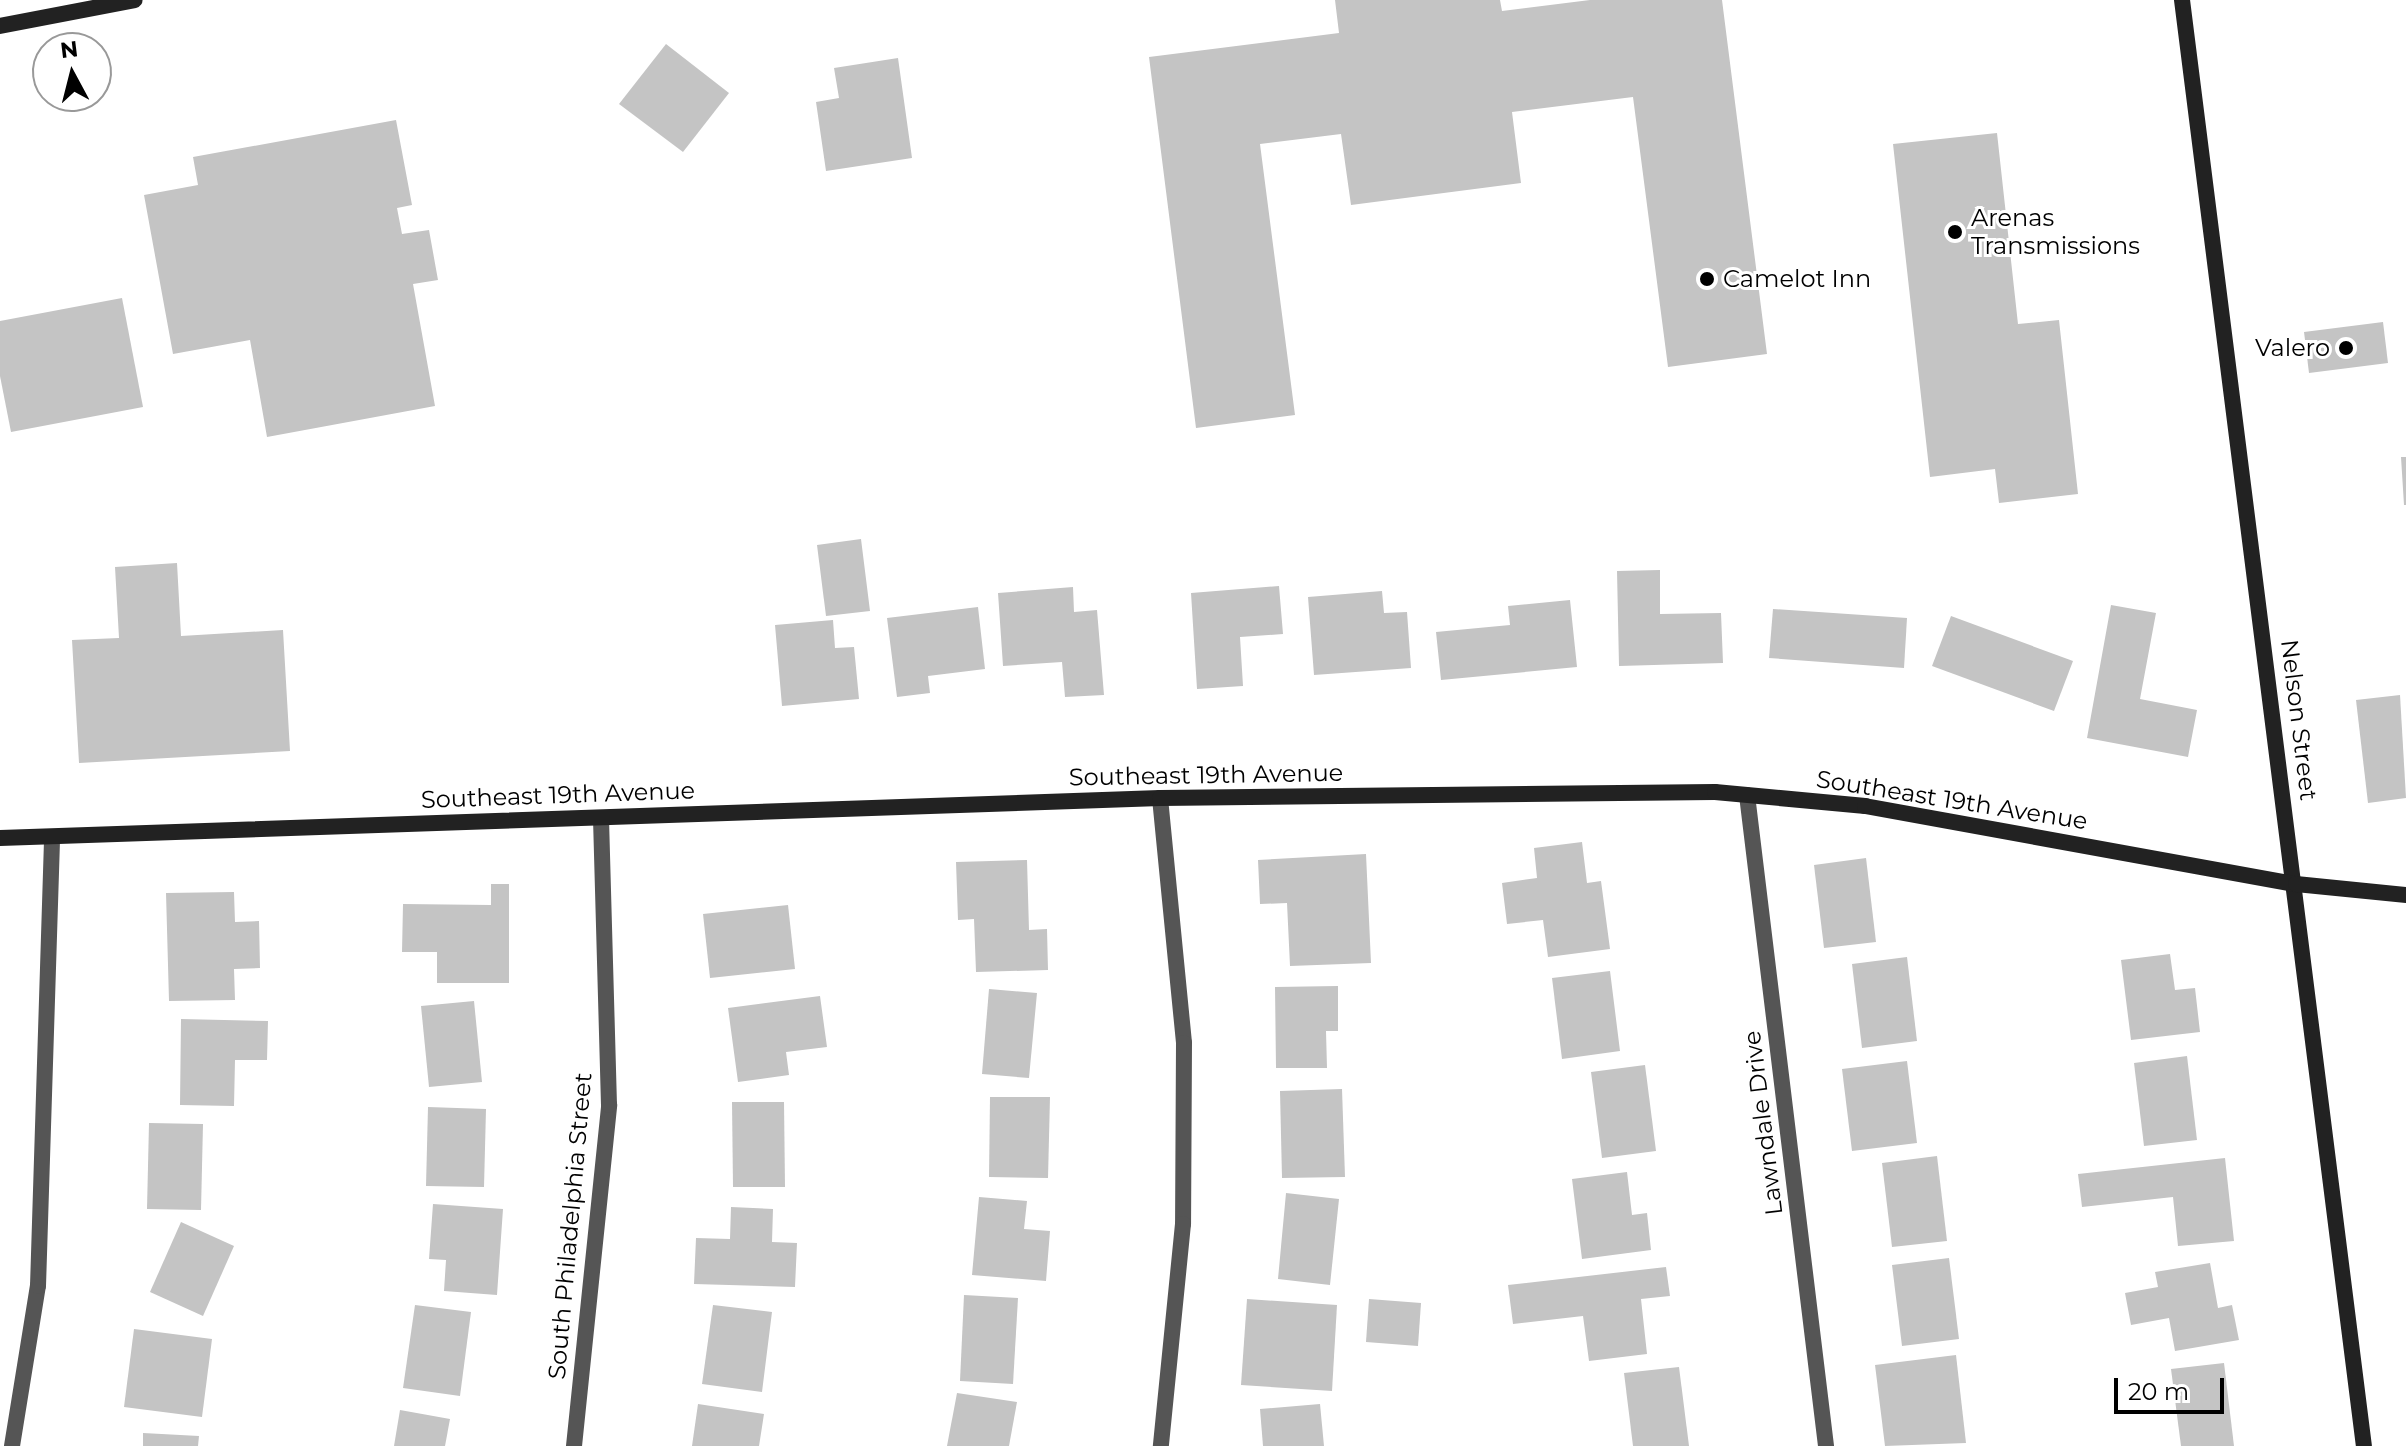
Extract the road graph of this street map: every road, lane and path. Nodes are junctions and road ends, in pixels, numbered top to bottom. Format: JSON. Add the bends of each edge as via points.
{"nodes":[{"id":1,"x":135,"y":0,"type":"edge"},
{"id":2,"x":2182,"y":0,"type":"edge"},
{"id":3,"x":0,"y":26,"type":"edge"},
{"id":4,"x":1747,"y":795,"type":"junction"},
{"id":5,"x":1160,"y":798,"type":"junction"},
{"id":6,"x":601,"y":818,"type":"junction"},
{"id":7,"x":52,"y":837,"type":"junction"},
{"id":8,"x":0,"y":838,"type":"edge"},
{"id":9,"x":2296,"y":884,"type":"junction"},
{"id":10,"x":2406,"y":895,"type":"edge"},
{"id":11,"x":12,"y":1446,"type":"edge"},
{"id":12,"x":574,"y":1446,"type":"edge"},
{"id":13,"x":1161,"y":1446,"type":"edge"},
{"id":14,"x":1826,"y":1446,"type":"edge"},
{"id":15,"x":2364,"y":1446,"type":"edge"}],
"edges":[{"from":1,"to":3,"type":"street"},
{"from":2,"to":9,"type":"street","name":"Nelson Street"},
{"from":4,"to":5,"type":"street","name":"Southeast 19th Avenue"},
{"from":4,"to":9,"type":"street","name":"Southeast 19th Avenue","via":[[1865,806]]},
{"from":4,"to":14,"type":"street","name":"Lawndale Drive"},
{"from":5,"to":6,"type":"street","name":"Southeast 19th Avenue"},
{"from":5,"to":13,"type":"street","via":[[1184,1043],[1183,1224]]},
{"from":6,"to":7,"type":"street","name":"Southeast 19th Avenue"},
{"from":6,"to":12,"type":"street","name":"South Philadelphia Street","via":[[609,1105]]},
{"from":7,"to":8,"type":"street","name":"Southeast 19th Avenue"},
{"from":7,"to":11,"type":"street","via":[[38,1286]]},
{"from":9,"to":10,"type":"street","name":"Southeast 19th Avenue"},
{"from":9,"to":15,"type":"street","name":"Nelson Street"}]}
